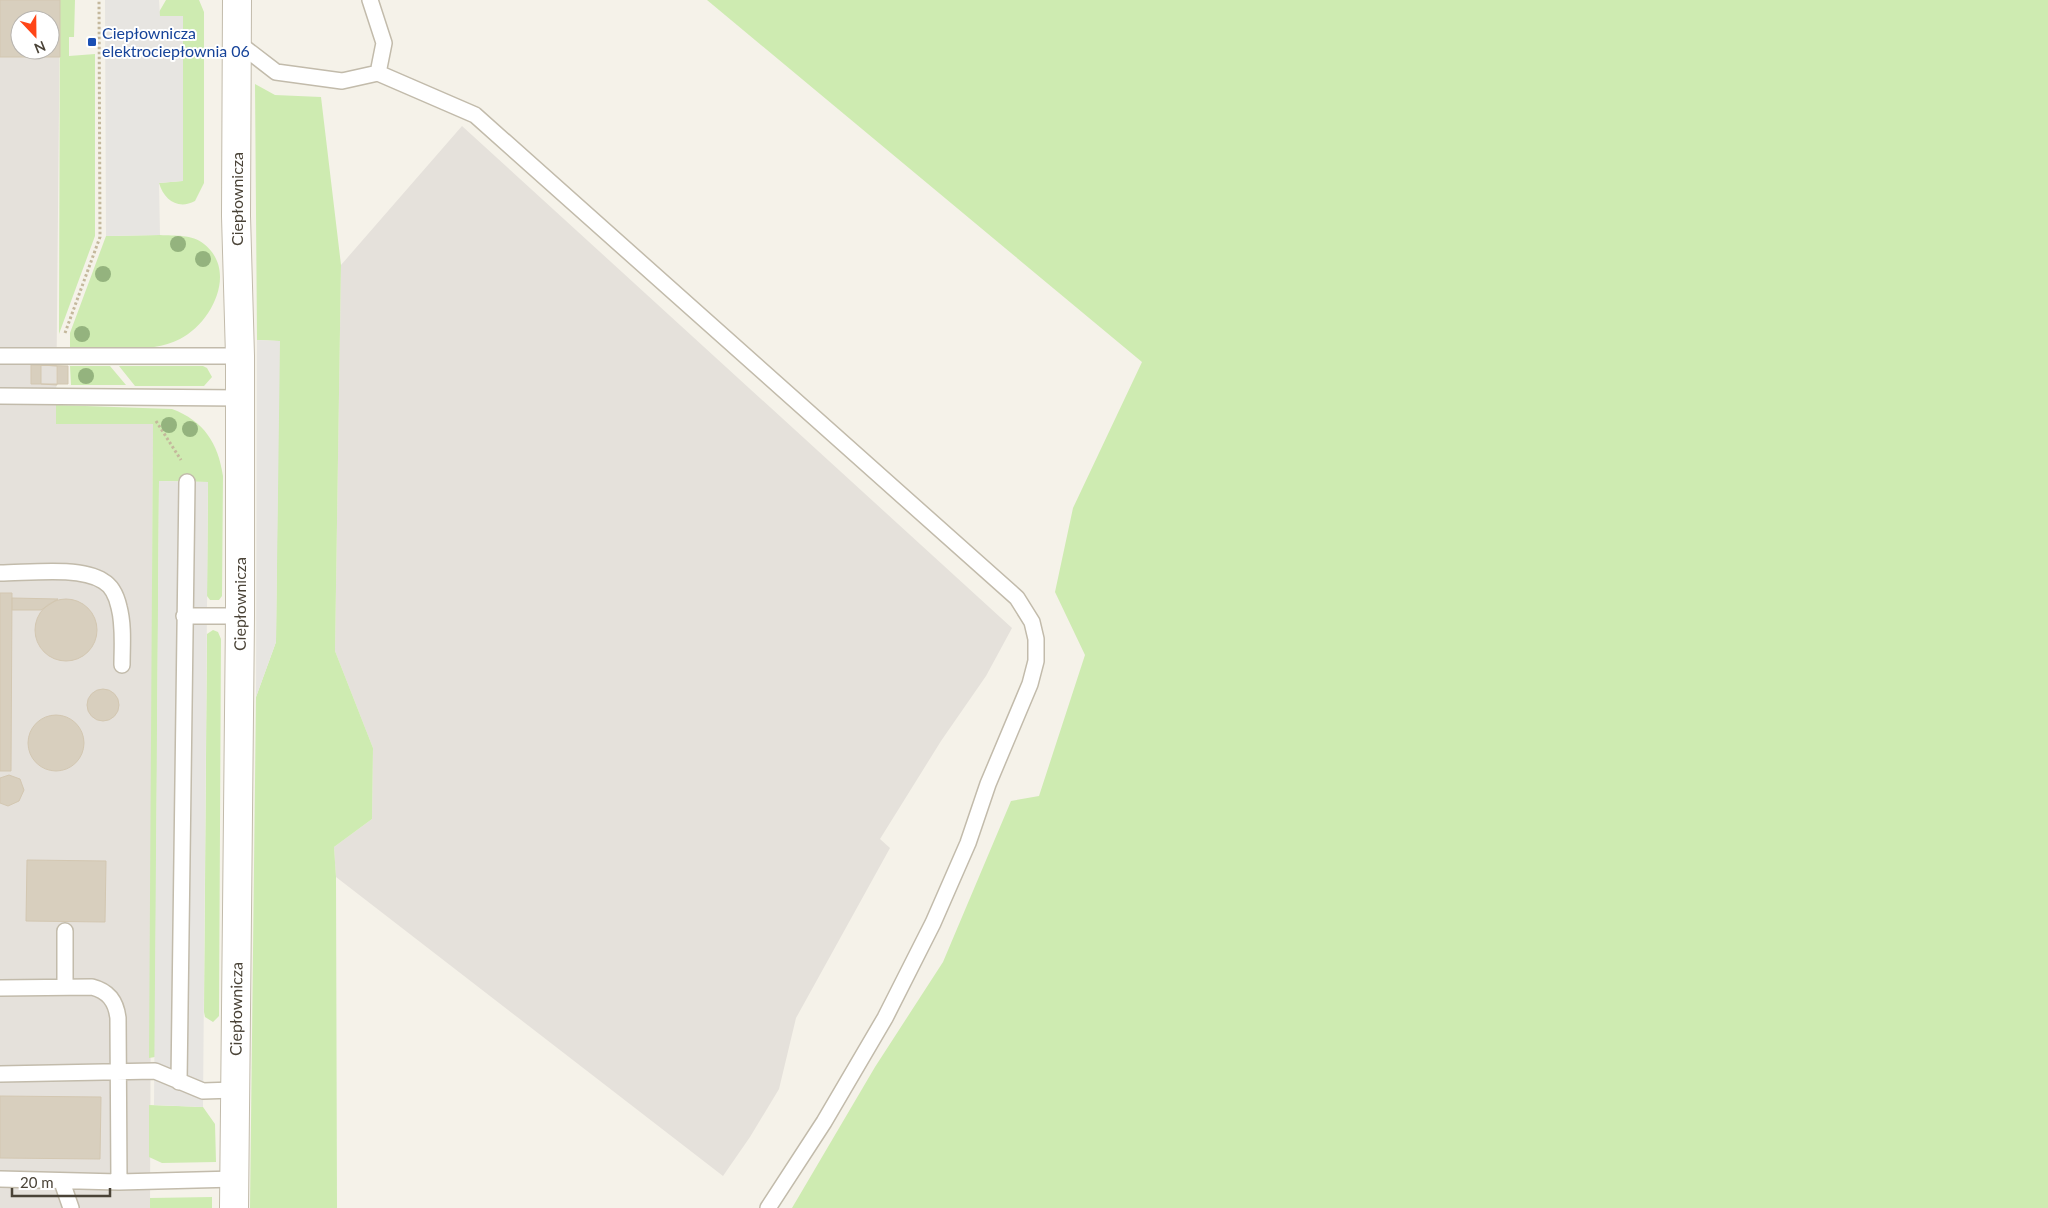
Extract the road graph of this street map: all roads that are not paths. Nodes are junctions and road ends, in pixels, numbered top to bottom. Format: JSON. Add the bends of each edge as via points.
{"nodes":[{"id":1,"x":237,"y":0,"type":"edge"},
{"id":2,"x":370,"y":0,"type":"edge"},
{"id":3,"x":237,"y":42,"type":"junction"},
{"id":4,"x":378,"y":73,"type":"junction"},
{"id":5,"x":0,"y":356,"type":"edge"},
{"id":6,"x":240,"y":356,"type":"junction"},
{"id":7,"x":0,"y":396,"type":"edge"},
{"id":8,"x":240,"y":398,"type":"junction"},
{"id":9,"x":187,"y":482,"type":"road end"},
{"id":10,"x":0,"y":573,"type":"edge"},
{"id":11,"x":184,"y":616,"type":"junction"},
{"id":12,"x":240,"y":616,"type":"junction"},
{"id":13,"x":122,"y":665,"type":"dead end"},
{"id":14,"x":65,"y":931,"type":"dead end"},
{"id":15,"x":65,"y":987,"type":"junction"},
{"id":16,"x":0,"y":988,"type":"edge"},
{"id":17,"x":119,"y":1071,"type":"junction"},
{"id":18,"x":0,"y":1074,"type":"edge"},
{"id":19,"x":179,"y":1082,"type":"junction"},
{"id":20,"x":234,"y":1090,"type":"junction"},
{"id":21,"x":0,"y":1179,"type":"edge"},
{"id":22,"x":235,"y":1179,"type":"junction"},
{"id":23,"x":62,"y":1182,"type":"junction"},
{"id":24,"x":119,"y":1182,"type":"junction"},
{"id":25,"x":70,"y":1208,"type":"edge"},
{"id":26,"x":234,"y":1208,"type":"edge"},
{"id":27,"x":768,"y":1208,"type":"edge"}],
"edges":[{"from":1,"to":3,"type":"street","name":"Ciepłownicza"},
{"from":2,"to":4,"type":"lane","via":[[384,43]]},
{"from":3,"to":4,"type":"lane","via":[[276,72],[342,81]]},
{"from":3,"to":6,"type":"street","name":"Ciepłownicza","via":[[236,216]]},
{"from":4,"to":27,"type":"lane","via":[[475,115],[1017,598],[1032,622],[1036,661],[1030,684],[933,923],[885,1018],[824,1122]]},
{"from":5,"to":6,"type":"lane"},
{"from":6,"to":8,"type":"street","name":"Ciepłownicza"},
{"from":7,"to":8,"type":"lane"},
{"from":8,"to":12,"type":"street","name":"Ciepłownicza"},
{"from":9,"to":11,"type":"lane"},
{"from":10,"to":13,"type":"lane","via":[[79,573],[105,582],[114,592],[119,606]]},
{"from":11,"to":12,"type":"lane"},
{"from":11,"to":19,"type":"lane"},
{"from":12,"to":20,"type":"street","name":"Ciepłownicza"},
{"from":14,"to":15,"type":"lane"},
{"from":15,"to":16,"type":"lane"},
{"from":15,"to":17,"type":"lane","via":[[101,989],[113,1001],[118,1018]]},
{"from":17,"to":18,"type":"lane"},
{"from":17,"to":19,"type":"lane","via":[[155,1071]]},
{"from":17,"to":24,"type":"lane"},
{"from":19,"to":20,"type":"lane","via":[[203,1091]]},
{"from":20,"to":22,"type":"street","name":"Ciepłownicza"},
{"from":21,"to":23,"type":"lane"},
{"from":22,"to":24,"type":"lane"},
{"from":22,"to":26,"type":"street","name":"Ciepłownicza"},
{"from":23,"to":24,"type":"lane"},
{"from":23,"to":25,"type":"lane"}]}
